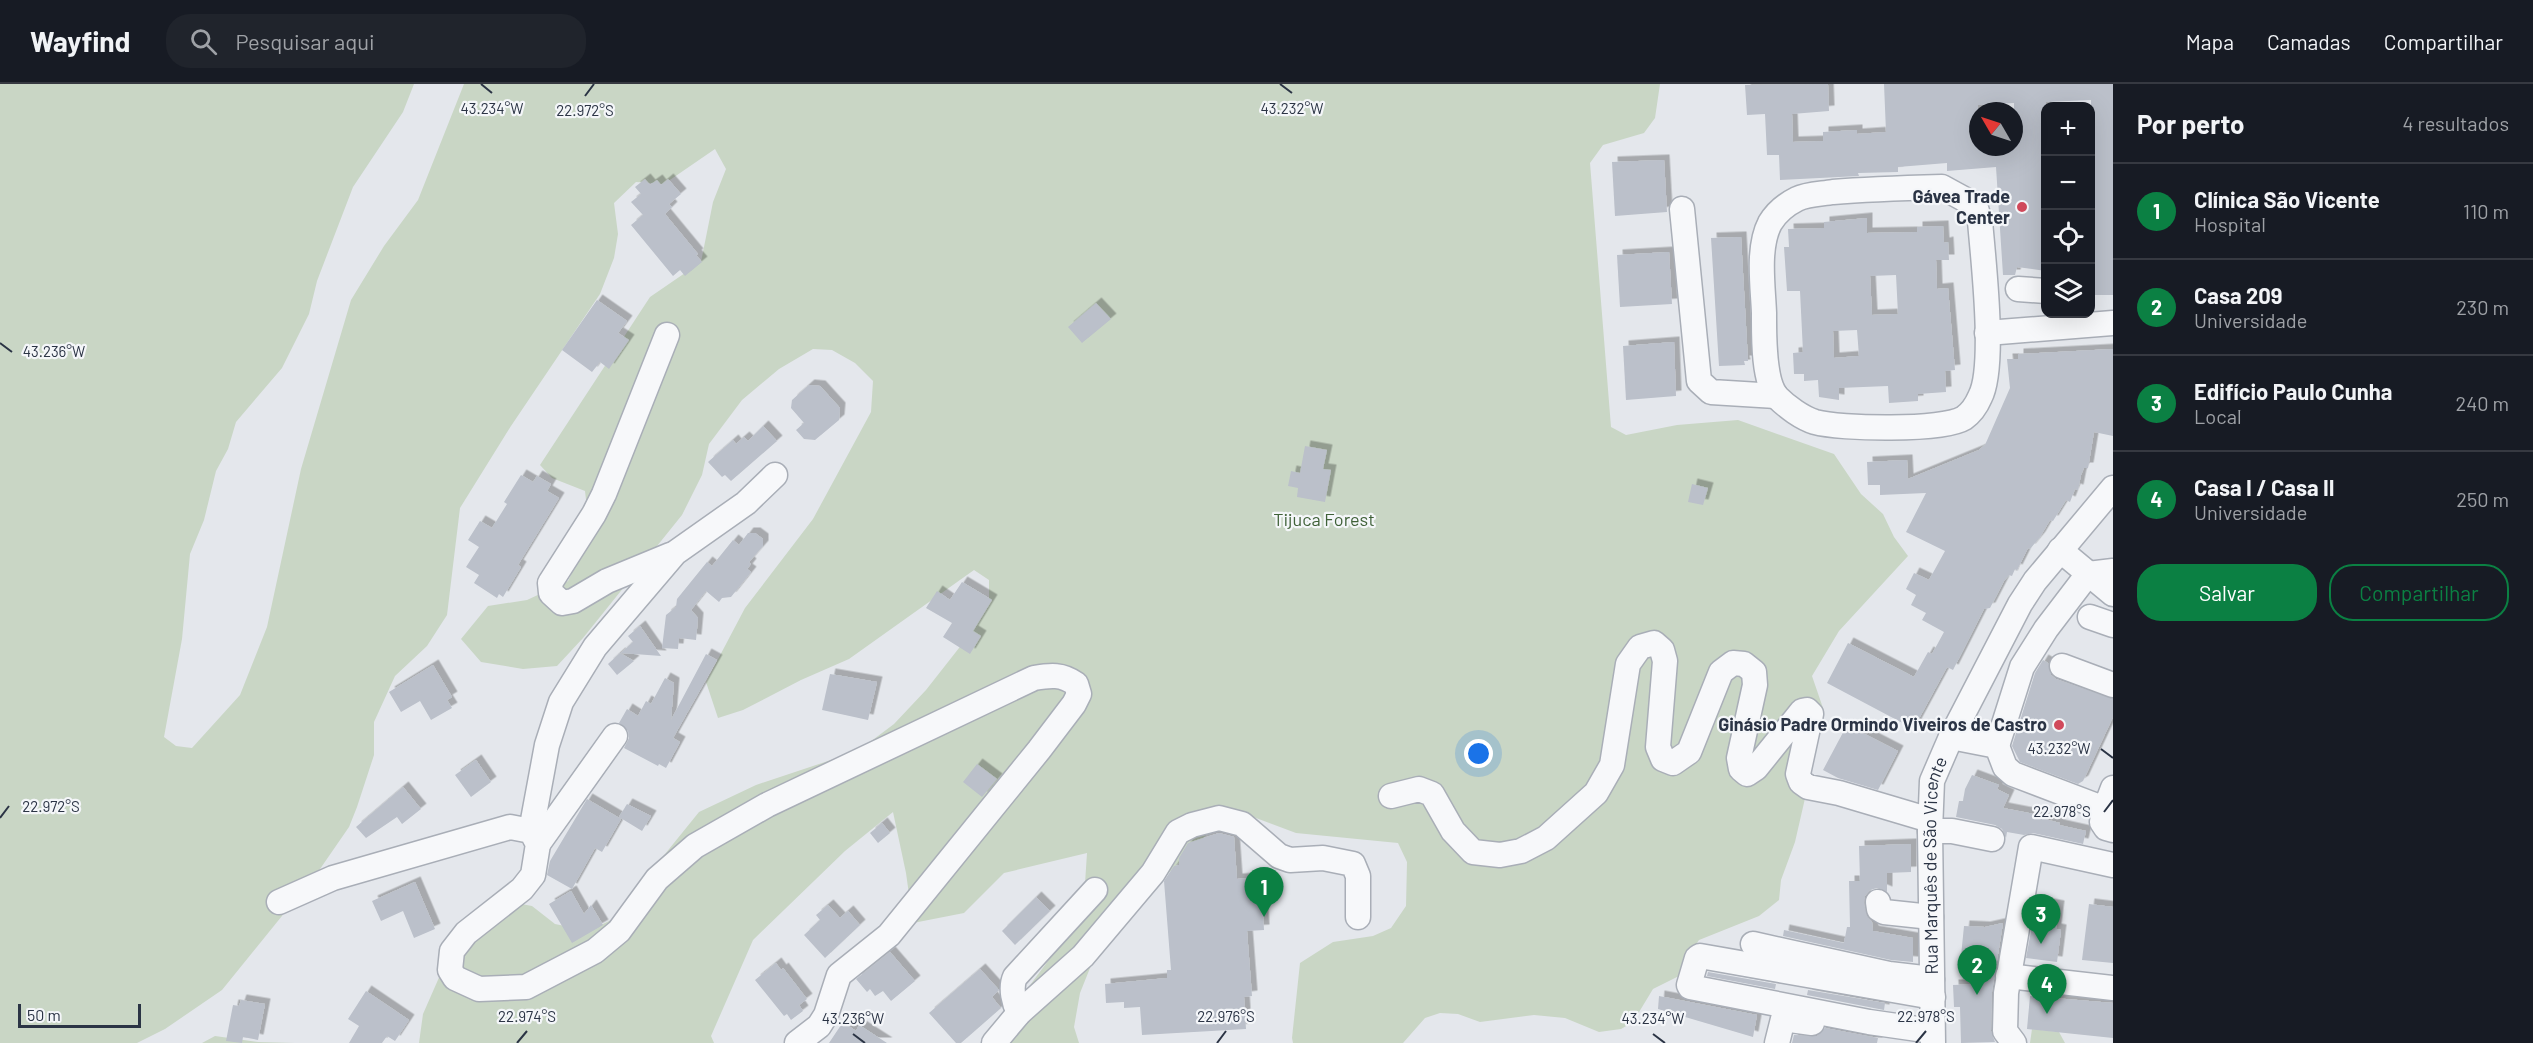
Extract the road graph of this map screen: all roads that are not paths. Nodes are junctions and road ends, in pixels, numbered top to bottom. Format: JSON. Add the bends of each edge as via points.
{"nodes":[{"id":1,"x":1682,"y":209,"type":"dead end"},
{"id":2,"x":2065,"y":320,"type":"edge"},
{"id":3,"x":2113,"y":323,"type":"edge"},
{"id":4,"x":1987,"y":333,"type":"junction"},
{"id":5,"x":667,"y":335,"type":"dead end"},
{"id":6,"x":1776,"y":396,"type":"junction"},
{"id":7,"x":774,"y":475,"type":"dead end"},
{"id":8,"x":2113,"y":488,"type":"edge"},
{"id":9,"x":2060,"y":550,"type":"junction"},
{"id":10,"x":675,"y":553,"type":"junction"},
{"id":11,"x":2113,"y":571,"type":"edge"},
{"id":12,"x":2088,"y":574,"type":"junction"},
{"id":13,"x":2113,"y":594,"type":"edge"},
{"id":14,"x":2090,"y":617,"type":"dead end"},
{"id":15,"x":2113,"y":626,"type":"edge"},
{"id":16,"x":2062,"y":666,"type":"dead end"},
{"id":17,"x":2113,"y":686,"type":"edge"},
{"id":18,"x":615,"y":736,"type":"dead end"},
{"id":19,"x":1951,"y":737,"type":"junction"},
{"id":20,"x":1997,"y":746,"type":"junction"},
{"id":21,"x":1391,"y":796,"type":"dead end"},
{"id":22,"x":2110,"y":809,"type":"edge"},
{"id":23,"x":1930,"y":825,"type":"junction"},
{"id":24,"x":535,"y":837,"type":"junction"},
{"id":25,"x":2031,"y":847,"type":"junction"},
{"id":26,"x":2113,"y":865,"type":"edge"},
{"id":27,"x":1095,"y":890,"type":"dead end"},
{"id":28,"x":279,"y":902,"type":"dead end"},
{"id":29,"x":1878,"y":902,"type":"dead end"},
{"id":30,"x":1358,"y":916,"type":"dead end"},
{"id":31,"x":1931,"y":917,"type":"junction"},
{"id":32,"x":1753,"y":944,"type":"dead end"},
{"id":33,"x":2008,"y":976,"type":"junction"},
{"id":34,"x":1932,"y":988,"type":"junction"},
{"id":35,"x":2113,"y":988,"type":"edge"},
{"id":36,"x":1019,"y":1013,"type":"junction"},
{"id":37,"x":1932,"y":1039,"type":"edge"},
{"id":38,"x":797,"y":1043,"type":"edge"},
{"id":39,"x":994,"y":1043,"type":"edge"},
{"id":40,"x":1778,"y":1043,"type":"edge"},
{"id":41,"x":2014,"y":1043,"type":"edge"}],
"edges":[{"from":1,"to":6,"type":"street","via":[[1699,381],[1711,392]]},
{"from":2,"to":3,"type":"street"},
{"from":2,"to":4,"type":"street"},
{"from":4,"to":6,"type":"street","via":[[1986,383],[1976,404],[1962,419],[1866,428],[1814,422]]},
{"from":4,"to":6,"type":"street","via":[[1980,221],[1975,205],[1941,187],[1814,194],[1798,199],[1778,213],[1769,225],[1763,253],[1764,332],[1768,374]]},
{"from":5,"to":10,"type":"street","via":[[604,494],[550,583],[551,593],[562,603],[573,601],[607,581]]},
{"from":7,"to":10,"type":"street","via":[[746,503]]},
{"from":8,"to":9,"type":"street","name":"Rua Marquês de São Vicente"},
{"from":9,"to":12,"type":"street"},
{"from":9,"to":19,"type":"street","name":"Rua Marquês de São Vicente","via":[[2020,604]]},
{"from":10,"to":24,"type":"street","via":[[595,647],[561,702],[547,745]]},
{"from":11,"to":12,"type":"street"},
{"from":12,"to":13,"type":"street"},
{"from":12,"to":20,"type":"street","via":[[2022,667]]},
{"from":14,"to":15,"type":"street"},
{"from":16,"to":17,"type":"street"},
{"from":18,"to":24,"type":"street"},
{"from":19,"to":20,"type":"street"},
{"from":19,"to":23,"type":"street","name":"Rua Marquês de São Vicente","via":[[1932,781]]},
{"from":20,"to":22,"type":"street","via":[[2005,767],[2013,774]]},
{"from":21,"to":23,"type":"street","via":[[1419,789],[1432,794],[1454,831],[1473,852],[1500,855],[1521,851],[1546,838],[1596,793],[1612,765],[1628,664],[1640,647],[1654,644],[1662,650],[1665,661],[1659,747],[1663,759],[1673,763],[1689,752],[1721,672],[1733,663],[1744,664],[1754,672],[1755,684],[1739,758],[1741,769],[1747,774],[1756,768],[1802,711],[1807,710],[1811,714],[1798,774],[1801,782]]},
{"from":23,"to":25,"type":"street"},
{"from":23,"to":31,"type":"street","name":"Rua Marquês de São Vicente"},
{"from":24,"to":28,"type":"street","via":[[510,826],[333,878]]},
{"from":24,"to":38,"type":"street","via":[[533,875],[522,889],[466,933],[452,951],[450,970],[455,978],[479,989],[526,987],[595,951],[619,931],[657,879],[678,859],[766,805],[1034,678],[1054,674],[1077,684],[1079,694],[1074,704],[1039,750],[889,935],[838,975],[826,1015],[819,1026]]},
{"from":25,"to":26,"type":"street"},
{"from":25,"to":33,"type":"street"},
{"from":27,"to":36,"type":"street","via":[[1015,977]]},
{"from":29,"to":31,"type":"street","via":[[1884,912]]},
{"from":30,"to":36,"type":"street","via":[[1358,876],[1353,864],[1323,858],[1290,860],[1242,824],[1219,818],[1192,825],[1178,832],[1154,873],[1083,956]]},
{"from":31,"to":34,"type":"street","name":"Rua Marquês de São Vicente"},
{"from":32,"to":34,"type":"street","via":[[1890,974]]},
{"from":33,"to":35,"type":"street"},
{"from":33,"to":41,"type":"street","via":[[2005,1031]]},
{"from":34,"to":37,"type":"street","name":"Rua Marquês de São Vicente"},
{"from":34,"to":37,"type":"street","via":[[1700,956],[1689,984]]},
{"from":36,"to":39,"type":"street"},
{"from":37,"to":40,"type":"street","via":[[1899,1039],[1788,1018],[1780,1022]]}]}
